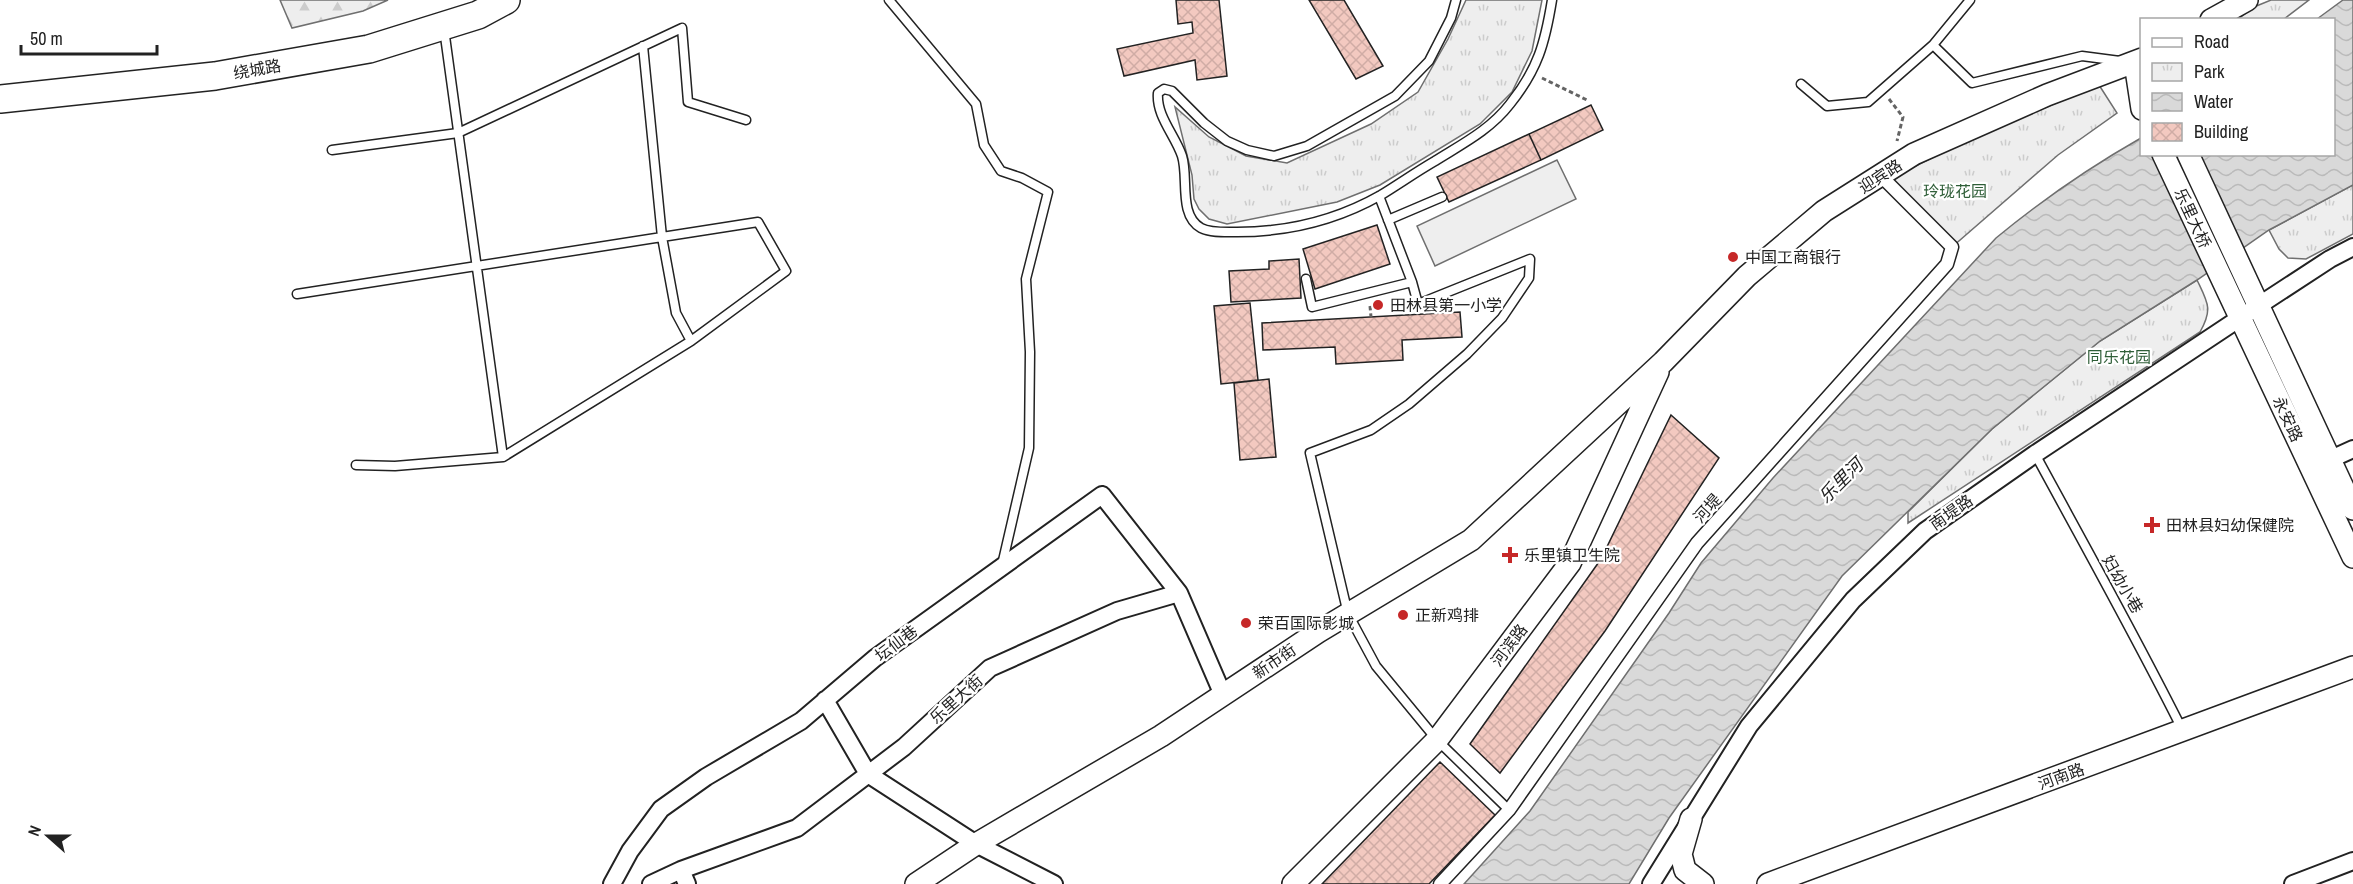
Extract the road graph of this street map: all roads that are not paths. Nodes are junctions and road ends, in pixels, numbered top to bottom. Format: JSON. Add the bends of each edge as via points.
{"nodes":[{"id":1,"x":506,"y":0,"type":"edge"},
{"id":2,"x":889,"y":0,"type":"edge"},
{"id":3,"x":1456,"y":0,"type":"edge"},
{"id":4,"x":1552,"y":0,"type":"edge"},
{"id":5,"x":1970,"y":0,"type":"edge"},
{"id":6,"x":2247,"y":0,"type":"edge"},
{"id":7,"x":2215,"y":18,"type":"edge"},
{"id":8,"x":444,"y":25,"type":"junction"},
{"id":9,"x":1933,"y":45,"type":"junction"},
{"id":10,"x":643,"y":46,"type":"junction"},
{"id":11,"x":2139,"y":64,"type":"edge"},
{"id":12,"x":1801,"y":84,"type":"dead end"},
{"id":13,"x":2140,"y":86,"type":"edge"},
{"id":14,"x":0,"y":99,"type":"edge"},
{"id":15,"x":746,"y":120,"type":"dead end"},
{"id":16,"x":458,"y":133,"type":"junction"},
{"id":17,"x":332,"y":150,"type":"dead end"},
{"id":18,"x":2164,"y":156,"type":"edge"},
{"id":19,"x":2189,"y":156,"type":"edge"},
{"id":20,"x":1886,"y":172,"type":"junction"},
{"id":21,"x":1379,"y":196,"type":"junction"},
{"id":22,"x":1442,"y":197,"type":"dead end"},
{"id":23,"x":1388,"y":220,"type":"junction"},
{"id":24,"x":662,"y":237,"type":"junction"},
{"id":25,"x":2353,"y":247,"type":"edge"},
{"id":26,"x":476,"y":266,"type":"junction"},
{"id":27,"x":2242,"y":272,"type":"joint"},
{"id":28,"x":1306,"y":279,"type":"dead end"},
{"id":29,"x":1412,"y":282,"type":"junction"},
{"id":30,"x":2223,"y":282,"type":"joint"},
{"id":31,"x":297,"y":294,"type":"dead end"},
{"id":32,"x":2258,"y":306,"type":"junction"},
{"id":33,"x":2240,"y":318,"type":"junction"},
{"id":34,"x":691,"y":341,"type":"junction"},
{"id":35,"x":1663,"y":362,"type":"junction"},
{"id":36,"x":1610,"y":410,"type":"junction"},
{"id":37,"x":1631,"y":431,"type":"junction"},
{"id":38,"x":2353,"y":449,"type":"edge"},
{"id":39,"x":2036,"y":454,"type":"junction"},
{"id":40,"x":503,"y":457,"type":"junction"},
{"id":41,"x":2320,"y":464,"type":"junction"},
{"id":42,"x":356,"y":465,"type":"dead end"},
{"id":43,"x":2353,"y":509,"type":"edge"},
{"id":44,"x":2353,"y":557,"type":"edge"},
{"id":45,"x":1002,"y":568,"type":"junction"},
{"id":46,"x":1179,"y":593,"type":"junction"},
{"id":47,"x":1348,"y":614,"type":"junction"},
{"id":48,"x":2353,"y":667,"type":"edge"},
{"id":49,"x":1223,"y":695,"type":"junction"},
{"id":50,"x":825,"y":700,"type":"junction"},
{"id":51,"x":2183,"y":731,"type":"junction"},
{"id":52,"x":1437,"y":740,"type":"junction"},
{"id":53,"x":868,"y":774,"type":"junction"},
{"id":54,"x":1509,"y":810,"type":"junction"},
{"id":55,"x":1691,"y":819,"type":"junction"},
{"id":56,"x":976,"y":844,"type":"junction"},
{"id":57,"x":2353,"y":861,"type":"edge"},
{"id":58,"x":684,"y":877,"type":"edge"},
{"id":59,"x":1794,"y":878,"type":"edge"},
{"id":60,"x":612,"y":884,"type":"edge"},
{"id":61,"x":651,"y":884,"type":"edge"},
{"id":62,"x":916,"y":884,"type":"edge"},
{"id":63,"x":1054,"y":884,"type":"edge"},
{"id":64,"x":1293,"y":884,"type":"edge"},
{"id":65,"x":1440,"y":884,"type":"edge"},
{"id":66,"x":1651,"y":884,"type":"edge"},
{"id":67,"x":1703,"y":884,"type":"edge"},
{"id":68,"x":1768,"y":884,"type":"edge"},
{"id":69,"x":2293,"y":884,"type":"edge"}],
"edges":[{"from":1,"to":8,"type":"highway","name":"绕城路","via":[[478,15]]},
{"from":2,"to":45,"type":"lane","via":[[976,104],[984,145],[1001,171],[1048,192],[1026,279],[1029,448]]},
{"from":3,"to":21,"type":"lane","via":[[1429,61],[1395,96],[1307,146],[1274,156],[1247,150],[1227,141],[1204,123],[1172,91],[1164,89],[1158,93],[1160,110],[1183,157],[1189,216],[1202,229],[1258,232],[1290,228],[1333,218]]},
{"from":4,"to":21,"type":"lane","via":[[1532,74],[1509,106],[1483,131]]},
{"from":5,"to":9,"type":"lane"},
{"from":6,"to":7,"type":"street"},
{"from":8,"to":14,"type":"highway","name":"绕城路","via":[[369,48],[215,76]]},
{"from":8,"to":16,"type":"lane"},
{"from":9,"to":11,"type":"lane","via":[[1972,83],[2082,56]]},
{"from":9,"to":12,"type":"lane","via":[[1868,102],[1827,106]]},
{"from":10,"to":15,"type":"lane","via":[[682,28],[688,102]]},
{"from":10,"to":16,"type":"lane"},
{"from":10,"to":24,"type":"lane"},
{"from":11,"to":13,"type":"street"},
{"from":11,"to":20,"type":"street","name":"迎宾路","via":[[2047,95],[1914,154]]},
{"from":16,"to":17,"type":"lane"},
{"from":16,"to":26,"type":"lane"},
{"from":18,"to":30,"type":"street","name":"乐里大桥"},
{"from":19,"to":27,"type":"street","name":"乐里大桥"},
{"from":20,"to":35,"type":"street","name":"迎宾路","via":[[1824,211],[1756,269]]},
{"from":20,"to":54,"type":"street","name":"河堤","via":[[1952,247],[1947,264],[1698,543]]},
{"from":21,"to":23,"type":"lane"},
{"from":22,"to":23,"type":"lane"},
{"from":23,"to":29,"type":"lane"},
{"from":24,"to":26,"type":"lane"},
{"from":24,"to":34,"type":"lane","via":[[676,313]]},
{"from":24,"to":34,"type":"lane","via":[[758,222],[786,270]]},
{"from":25,"to":32,"type":"street","name":"南堤路"},
{"from":26,"to":31,"type":"lane"},
{"from":26,"to":40,"type":"lane"},
{"from":27,"to":32,"type":"street","name":"永安路"},
{"from":28,"to":29,"type":"lane","via":[[1312,307]]},
{"from":29,"to":47,"type":"lane","via":[[1418,304],[1530,259],[1529,278],[1503,318],[1467,354],[1409,404],[1371,430],[1310,453]]},
{"from":30,"to":33,"type":"street","name":"永安路"},
{"from":32,"to":33,"type":"street","name":"南堤路"},
{"from":32,"to":41,"type":"street","name":"永安路"},
{"from":33,"to":39,"type":"street","name":"南堤路"},
{"from":33,"to":41,"type":"street","name":"永安路"},
{"from":34,"to":40,"type":"lane"},
{"from":35,"to":36,"type":"street","name":"新市街"},
{"from":35,"to":37,"type":"street","name":"河滨路"},
{"from":36,"to":37,"type":"street","via":[[1630,404]]},
{"from":36,"to":47,"type":"street","name":"新市街","via":[[1471,540]]},
{"from":37,"to":52,"type":"street","name":"河滨路","via":[[1570,563]]},
{"from":38,"to":41,"type":"street"},
{"from":39,"to":51,"type":"lane","name":"妇幼小巷"},
{"from":39,"to":55,"type":"street","name":"南堤路","via":[[1925,531],[1853,600],[1749,726]]},
{"from":40,"to":42,"type":"lane","via":[[395,466]]},
{"from":41,"to":43,"type":"street","name":"永安路"},
{"from":41,"to":44,"type":"street","name":"永安路"},
{"from":45,"to":46,"type":"street","name":"坛仙巷","via":[[1102,495]]},
{"from":45,"to":50,"type":"street","name":"坛仙巷","via":[[875,658]]},
{"from":46,"to":49,"type":"street"},
{"from":46,"to":53,"type":"street","name":"乐里大街","via":[[1117,611],[990,668],[904,747]]},
{"from":47,"to":49,"type":"street","name":"新市街"},
{"from":47,"to":52,"type":"lane","via":[[1376,666]]},
{"from":48,"to":51,"type":"street","name":"河南路"},
{"from":49,"to":56,"type":"street","name":"新市街","via":[[1161,736]]},
{"from":50,"to":53,"type":"street"},
{"from":50,"to":60,"type":"street","name":"坛仙巷","via":[[801,721],[706,777],[661,809]]},
{"from":51,"to":59,"type":"street","name":"河南路"},
{"from":52,"to":54,"type":"lane"},
{"from":52,"to":64,"type":"street","name":"河滨路"},
{"from":53,"to":56,"type":"street"},
{"from":53,"to":58,"type":"street","name":"乐里大街","via":[[797,828]]},
{"from":54,"to":65,"type":"street","name":"河堤"},
{"from":55,"to":66,"type":"street","name":"南堤路"},
{"from":55,"to":67,"type":"street","via":[[1681,854],[1685,870]]},
{"from":56,"to":62,"type":"street","name":"新市街"},
{"from":56,"to":63,"type":"street"},
{"from":57,"to":69,"type":"street"},
{"from":58,"to":61,"type":"street","name":"乐里大街"},
{"from":59,"to":68,"type":"street","name":"河南路"}]}
